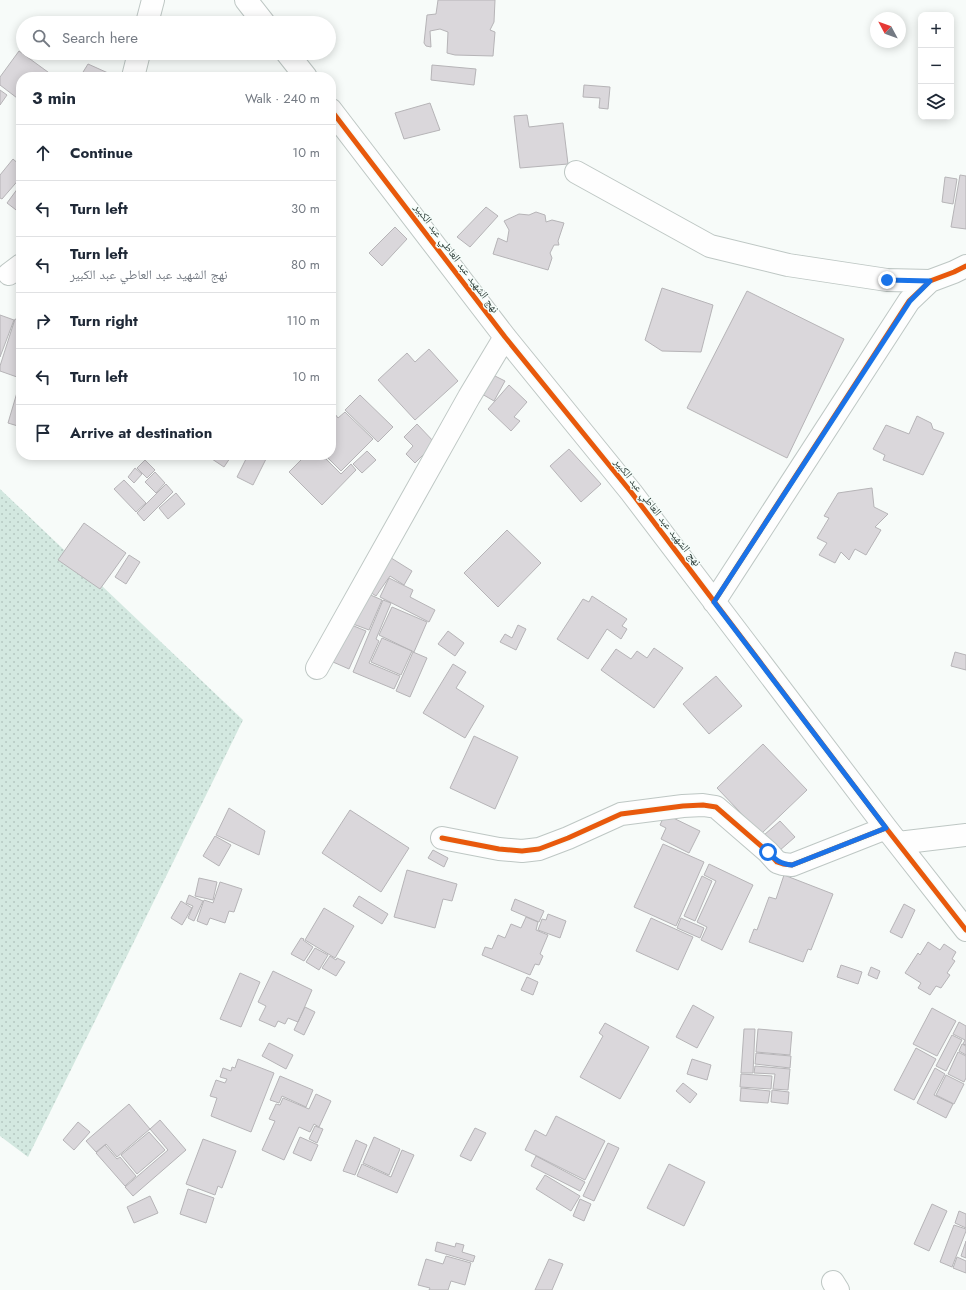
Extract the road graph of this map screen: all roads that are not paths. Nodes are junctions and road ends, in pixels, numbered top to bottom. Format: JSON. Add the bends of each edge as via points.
{"nodes":[{"id":1,"x":153,"y":0,"type":"edge"},
{"id":2,"x":246,"y":0,"type":"edge"},
{"id":3,"x":149,"y":16,"type":"edge"},
{"id":4,"x":259,"y":16,"type":"edge"},
{"id":5,"x":137,"y":60,"type":"edge"},
{"id":6,"x":293,"y":60,"type":"edge"},
{"id":7,"x":134,"y":72,"type":"edge"},
{"id":8,"x":302,"y":72,"type":"edge"},
{"id":9,"x":336,"y":117,"type":"edge"},
{"id":10,"x":576,"y":172,"type":"dead end"},
{"id":11,"x":966,"y":266,"type":"edge"},
{"id":12,"x":930,"y":281,"type":"junction"},
{"id":13,"x":505,"y":337,"type":"junction"},
{"id":14,"x":714,"y":602,"type":"junction"},
{"id":15,"x":317,"y":668,"type":"dead end"},
{"id":16,"x":966,"y":835,"type":"edge"},
{"id":17,"x":892,"y":836,"type":"junction"},
{"id":18,"x":442,"y":838,"type":"dead end"},
{"id":19,"x":966,"y":930,"type":"edge"}],
"edges":[{"from":1,"to":3,"type":"street"},
{"from":2,"to":4,"type":"street"},
{"from":5,"to":7,"type":"street"},
{"from":6,"to":8,"type":"street"},
{"from":9,"to":13,"type":"street","name":"نهج الشهيد عبد العاطي عبد الكبير"},
{"from":10,"to":12,"type":"street","via":[[710,246],[788,265],[887,280]]},
{"from":11,"to":12,"type":"street"},
{"from":12,"to":14,"type":"street","via":[[910,301]]},
{"from":13,"to":14,"type":"street","name":"نهج الشهيد عبد العاطي عبد الكبير","via":[[631,492]]},
{"from":13,"to":15,"type":"street"},
{"from":14,"to":17,"type":"street","name":"نهج الشهيد عبد العاطي عبد الكبير"},
{"from":16,"to":17,"type":"street"},
{"from":17,"to":18,"type":"street","via":[[792,865],[783,864],[777,862],[716,807],[709,805],[621,814],[568,838],[522,851]]},
{"from":17,"to":19,"type":"street","name":"نهج الشهيد عبد العاطي عبد الكبير"}]}
